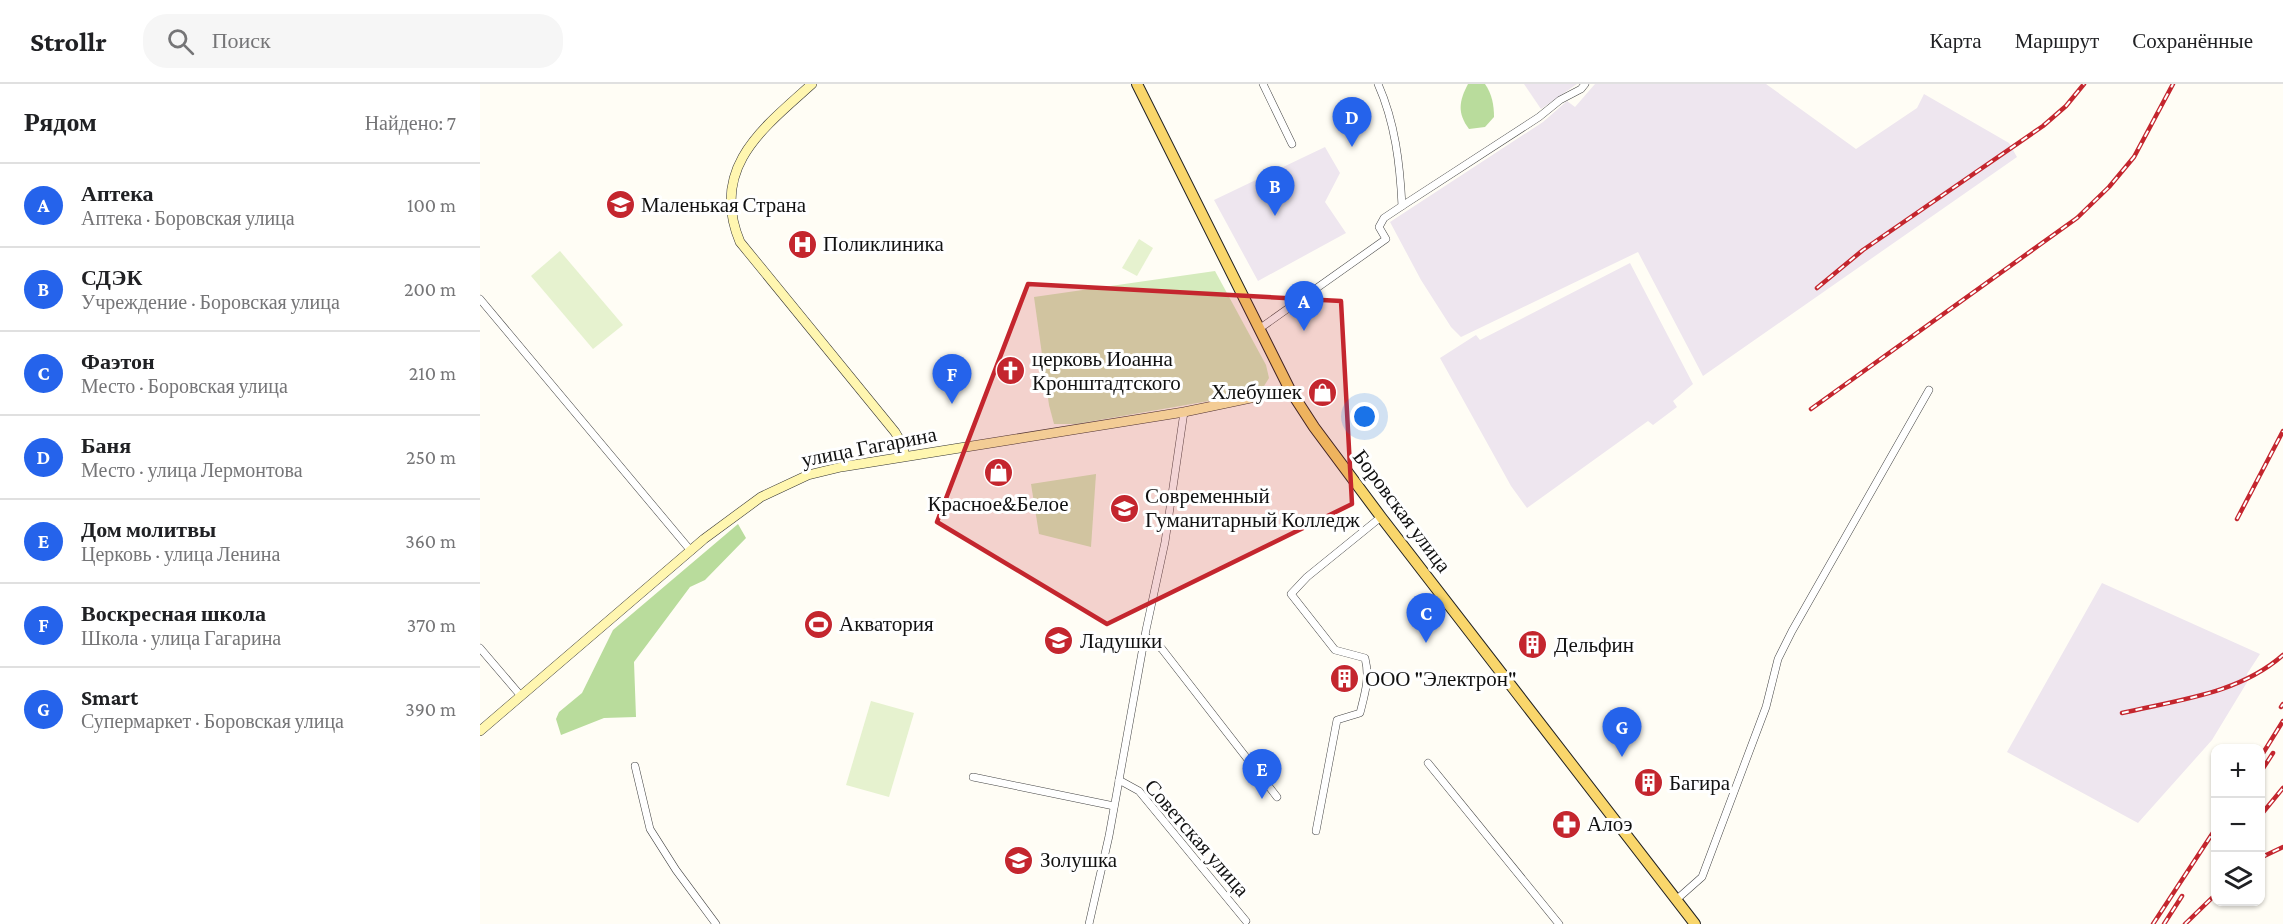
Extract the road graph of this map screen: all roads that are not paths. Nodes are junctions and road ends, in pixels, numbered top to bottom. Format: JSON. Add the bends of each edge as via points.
{"nodes":[{"id":1,"x":812,"y":84,"type":"edge"},
{"id":2,"x":1137,"y":84,"type":"edge"},
{"id":3,"x":1263,"y":84,"type":"edge"},
{"id":4,"x":1378,"y":84,"type":"edge"},
{"id":5,"x":1585,"y":84,"type":"edge"},
{"id":6,"x":1292,"y":144,"type":"dead end"},
{"id":7,"x":1402,"y":206,"type":"junction"},
{"id":8,"x":480,"y":299,"type":"edge"},
{"id":9,"x":1259,"y":329,"type":"junction"},
{"id":10,"x":1290,"y":390,"type":"junction"},
{"id":11,"x":1929,"y":390,"type":"dead end"},
{"id":12,"x":1184,"y":412,"type":"junction"},
{"id":13,"x":905,"y":456,"type":"junction"},
{"id":14,"x":1381,"y":517,"type":"junction"},
{"id":15,"x":691,"y":551,"type":"junction"},
{"id":16,"x":1145,"y":636,"type":"junction"},
{"id":17,"x":480,"y":648,"type":"edge"},
{"id":18,"x":520,"y":696,"type":"junction"},
{"id":19,"x":480,"y":730,"type":"edge"},
{"id":20,"x":1428,"y":762,"type":"dead end"},
{"id":21,"x":635,"y":766,"type":"dead end"},
{"id":22,"x":973,"y":777,"type":"dead end"},
{"id":23,"x":1119,"y":780,"type":"junction"},
{"id":24,"x":1277,"y":797,"type":"dead end"},
{"id":25,"x":1114,"y":806,"type":"junction"},
{"id":26,"x":1316,"y":831,"type":"dead end"},
{"id":27,"x":1676,"y":900,"type":"junction"},
{"id":28,"x":1246,"y":921,"type":"dead end"},
{"id":29,"x":716,"y":924,"type":"edge"},
{"id":30,"x":1089,"y":924,"type":"edge"},
{"id":31,"x":1558,"y":924,"type":"edge"},
{"id":32,"x":1695,"y":924,"type":"edge"}],
"edges":[{"from":1,"to":13,"type":"street","via":[[762,130],[743,154],[730,197],[733,224],[740,242],[895,432]]},
{"from":2,"to":9,"type":"main road","name":"Боровская улица"},
{"from":3,"to":6,"type":"street"},
{"from":4,"to":7,"type":"street","via":[[1389,110]]},
{"from":5,"to":7,"type":"street"},
{"from":7,"to":9,"type":"street","via":[[1384,218],[1379,227],[1386,239]]},
{"from":8,"to":15,"type":"street"},
{"from":9,"to":10,"type":"main road","name":"Боровская улица"},
{"from":10,"to":12,"type":"street","name":"улица Гагарина"},
{"from":10,"to":14,"type":"main road","name":"Боровская улица"},
{"from":11,"to":27,"type":"street","via":[[1778,659],[1766,707],[1702,877]]},
{"from":12,"to":13,"type":"street","name":"улица Гагарина"},
{"from":12,"to":16,"type":"street","via":[[1165,542]]},
{"from":13,"to":15,"type":"street","name":"улица Гагарина","via":[[826,470],[776,488]]},
{"from":14,"to":26,"type":"street","via":[[1291,594],[1335,650],[1365,658],[1368,670],[1360,713],[1337,720]]},
{"from":14,"to":27,"type":"main road","name":"Боровская улица"},
{"from":15,"to":18,"type":"street","name":"улица Гагарина"},
{"from":16,"to":23,"type":"street"},
{"from":16,"to":24,"type":"street","via":[[1162,649]]},
{"from":17,"to":18,"type":"street"},
{"from":18,"to":19,"type":"street","name":"улица Гагарина"},
{"from":20,"to":31,"type":"street"},
{"from":21,"to":29,"type":"street","via":[[650,829]]},
{"from":22,"to":25,"type":"street"},
{"from":23,"to":25,"type":"street"},
{"from":23,"to":28,"type":"street","name":"Советская улица","via":[[1139,791]]},
{"from":25,"to":30,"type":"street"},
{"from":27,"to":32,"type":"main road","name":"Боровская улица"}]}
